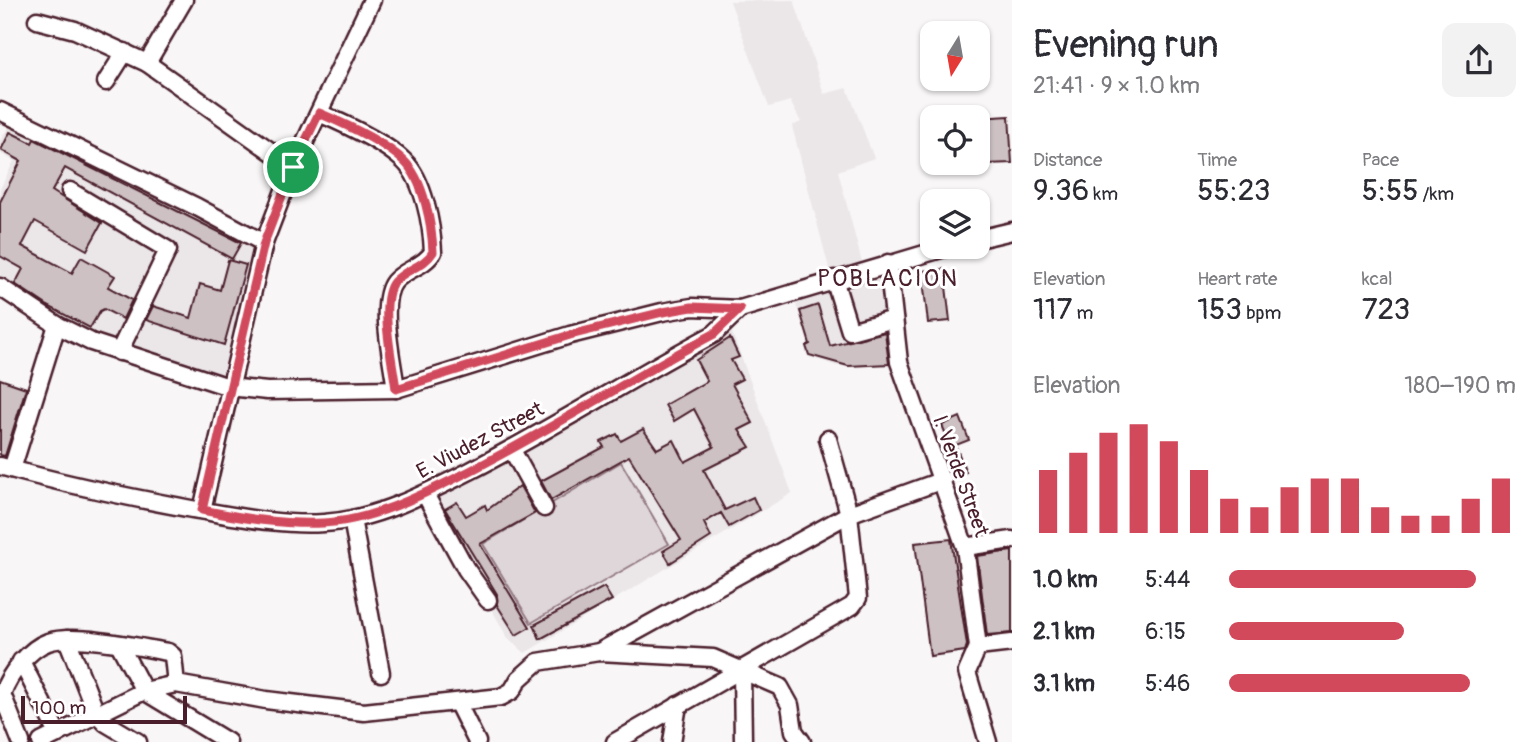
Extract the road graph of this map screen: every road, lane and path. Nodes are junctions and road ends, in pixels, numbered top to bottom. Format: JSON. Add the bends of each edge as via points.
{"nodes":[{"id":1,"x":184,"y":0,"type":"edge"},
{"id":2,"x":372,"y":0,"type":"edge"},
{"id":3,"x":37,"y":20,"type":"dead end"},
{"id":4,"x":125,"y":52,"type":"junction"},
{"id":5,"x":147,"y":64,"type":"junction"},
{"id":6,"x":106,"y":82,"type":"dead end"},
{"id":7,"x":0,"y":111,"type":"edge"},
{"id":8,"x":319,"y":113,"type":"junction"},
{"id":9,"x":293,"y":167,"type":"junction"},
{"id":10,"x":70,"y":191,"type":"dead end"},
{"id":11,"x":1012,"y":231,"type":"edge"},
{"id":12,"x":990,"y":236,"type":"edge"},
{"id":13,"x":264,"y":243,"type":"junction"},
{"id":14,"x":920,"y":254,"type":"edge"},
{"id":15,"x":888,"y":263,"type":"junction"},
{"id":16,"x":834,"y":279,"type":"junction"},
{"id":17,"x":0,"y":287,"type":"edge"},
{"id":18,"x":740,"y":309,"type":"junction"},
{"id":19,"x":894,"y":319,"type":"junction"},
{"id":20,"x":57,"y":325,"type":"junction"},
{"id":21,"x":119,"y":352,"type":"junction"},
{"id":22,"x":229,"y":387,"type":"junction"},
{"id":23,"x":396,"y":389,"type":"junction"},
{"id":24,"x":828,"y":439,"type":"dead end"},
{"id":25,"x":512,"y":450,"type":"junction"},
{"id":26,"x":6,"y":468,"type":"edge"},
{"id":27,"x":943,"y":480,"type":"junction"},
{"id":28,"x":425,"y":494,"type":"junction"},
{"id":29,"x":544,"y":508,"type":"dead end"},
{"id":30,"x":202,"y":510,"type":"junction"},
{"id":31,"x":849,"y":514,"type":"junction"},
{"id":32,"x":352,"y":519,"type":"junction"},
{"id":33,"x":1012,"y":540,"type":"edge"},
{"id":34,"x":965,"y":547,"type":"junction"},
{"id":35,"x":488,"y":600,"type":"dead end"},
{"id":36,"x":67,"y":639,"type":"junction"},
{"id":37,"x":1012,"y":643,"type":"edge"},
{"id":38,"x":119,"y":644,"type":"junction"},
{"id":39,"x":978,"y":648,"type":"junction"},
{"id":40,"x":599,"y":652,"type":"junction"},
{"id":41,"x":22,"y":661,"type":"junction"},
{"id":42,"x":742,"y":671,"type":"junction"},
{"id":43,"x":381,"y":673,"type":"dead end"},
{"id":44,"x":176,"y":684,"type":"junction"},
{"id":45,"x":144,"y":691,"type":"junction"},
{"id":46,"x":458,"y":704,"type":"junction"},
{"id":47,"x":678,"y":705,"type":"junction"},
{"id":48,"x":96,"y":713,"type":"junction"},
{"id":49,"x":49,"y":739,"type":"edge"},
{"id":50,"x":21,"y":742,"type":"edge"},
{"id":51,"x":138,"y":742,"type":"edge"},
{"id":52,"x":228,"y":742,"type":"edge"},
{"id":53,"x":477,"y":742,"type":"edge"},
{"id":54,"x":615,"y":742,"type":"edge"},
{"id":55,"x":672,"y":742,"type":"edge"},
{"id":56,"x":743,"y":742,"type":"edge"},
{"id":57,"x":802,"y":742,"type":"edge"},
{"id":58,"x":988,"y":742,"type":"edge"}],
"edges":[{"from":1,"to":5,"type":"street"},
{"from":2,"to":8,"type":"street"},
{"from":3,"to":4,"type":"street","via":[[75,30]]},
{"from":4,"to":5,"type":"street"},
{"from":4,"to":6,"type":"street"},
{"from":5,"to":9,"type":"street"},
{"from":7,"to":13,"type":"street"},
{"from":8,"to":9,"type":"street"},
{"from":8,"to":23,"type":"street","via":[[404,161],[421,191],[433,252],[394,282],[386,303]]},
{"from":9,"to":13,"type":"street"},
{"from":10,"to":21,"type":"street","via":[[168,250]]},
{"from":11,"to":12,"type":"street"},
{"from":13,"to":22,"type":"street"},
{"from":14,"to":15,"type":"street","name":"E. Viudez Street"},
{"from":15,"to":16,"type":"street","name":"E. Viudez Street"},
{"from":15,"to":19,"type":"street","name":"I. Verde Street"},
{"from":16,"to":18,"type":"street","name":"E. Viudez Street"},
{"from":16,"to":19,"type":"street","via":[[850,331]]},
{"from":17,"to":20,"type":"street"},
{"from":18,"to":23,"type":"street","via":[[692,307],[663,312],[570,335]]},
{"from":18,"to":25,"type":"street","name":"E. Viudez Street","via":[[714,334]]},
{"from":19,"to":27,"type":"street","name":"I. Verde Street","via":[[905,382]]},
{"from":20,"to":21,"type":"street"},
{"from":20,"to":26,"type":"street"},
{"from":21,"to":22,"type":"street"},
{"from":22,"to":23,"type":"street","via":[[267,391]]},
{"from":22,"to":30,"type":"street"},
{"from":24,"to":31,"type":"street"},
{"from":25,"to":28,"type":"street","name":"E. Viudez Street"},
{"from":25,"to":29,"type":"street"},
{"from":26,"to":30,"type":"street","name":"E. Viudez Street","via":[[89,490]]},
{"from":27,"to":31,"type":"street"},
{"from":27,"to":34,"type":"street","name":"I. Verde Street"},
{"from":28,"to":32,"type":"street","name":"E. Viudez Street"},
{"from":28,"to":35,"type":"street"},
{"from":30,"to":32,"type":"street","name":"E. Viudez Street","via":[[281,522]]},
{"from":31,"to":40,"type":"street"},
{"from":31,"to":42,"type":"street","via":[[858,598],[852,606]]},
{"from":32,"to":43,"type":"street"},
{"from":33,"to":34,"type":"street"},
{"from":34,"to":39,"type":"street","name":"I. Verde Street"},
{"from":36,"to":38,"type":"street"},
{"from":36,"to":41,"type":"street","via":[[45,642]]},
{"from":36,"to":48,"type":"street"},
{"from":37,"to":39,"type":"street"},
{"from":38,"to":44,"type":"street","via":[[168,652],[173,656]]},
{"from":38,"to":45,"type":"street"},
{"from":39,"to":58,"type":"street","name":"I. Verde Street","via":[[967,673]]},
{"from":40,"to":42,"type":"street","via":[[713,658]]},
{"from":40,"to":46,"type":"street","via":[[534,658],[512,691]]},
{"from":41,"to":49,"type":"street"},
{"from":41,"to":50,"type":"street","via":[[2,699]]},
{"from":42,"to":47,"type":"street"},
{"from":42,"to":56,"type":"street"},
{"from":42,"to":57,"type":"street","via":[[786,694],[794,730]]},
{"from":44,"to":45,"type":"street"},
{"from":44,"to":46,"type":"street","via":[[365,712]]},
{"from":45,"to":48,"type":"street"},
{"from":45,"to":52,"type":"street"},
{"from":46,"to":53,"type":"street"},
{"from":47,"to":54,"type":"street"},
{"from":47,"to":55,"type":"street"},
{"from":48,"to":49,"type":"street"},
{"from":48,"to":51,"type":"street"}]}
